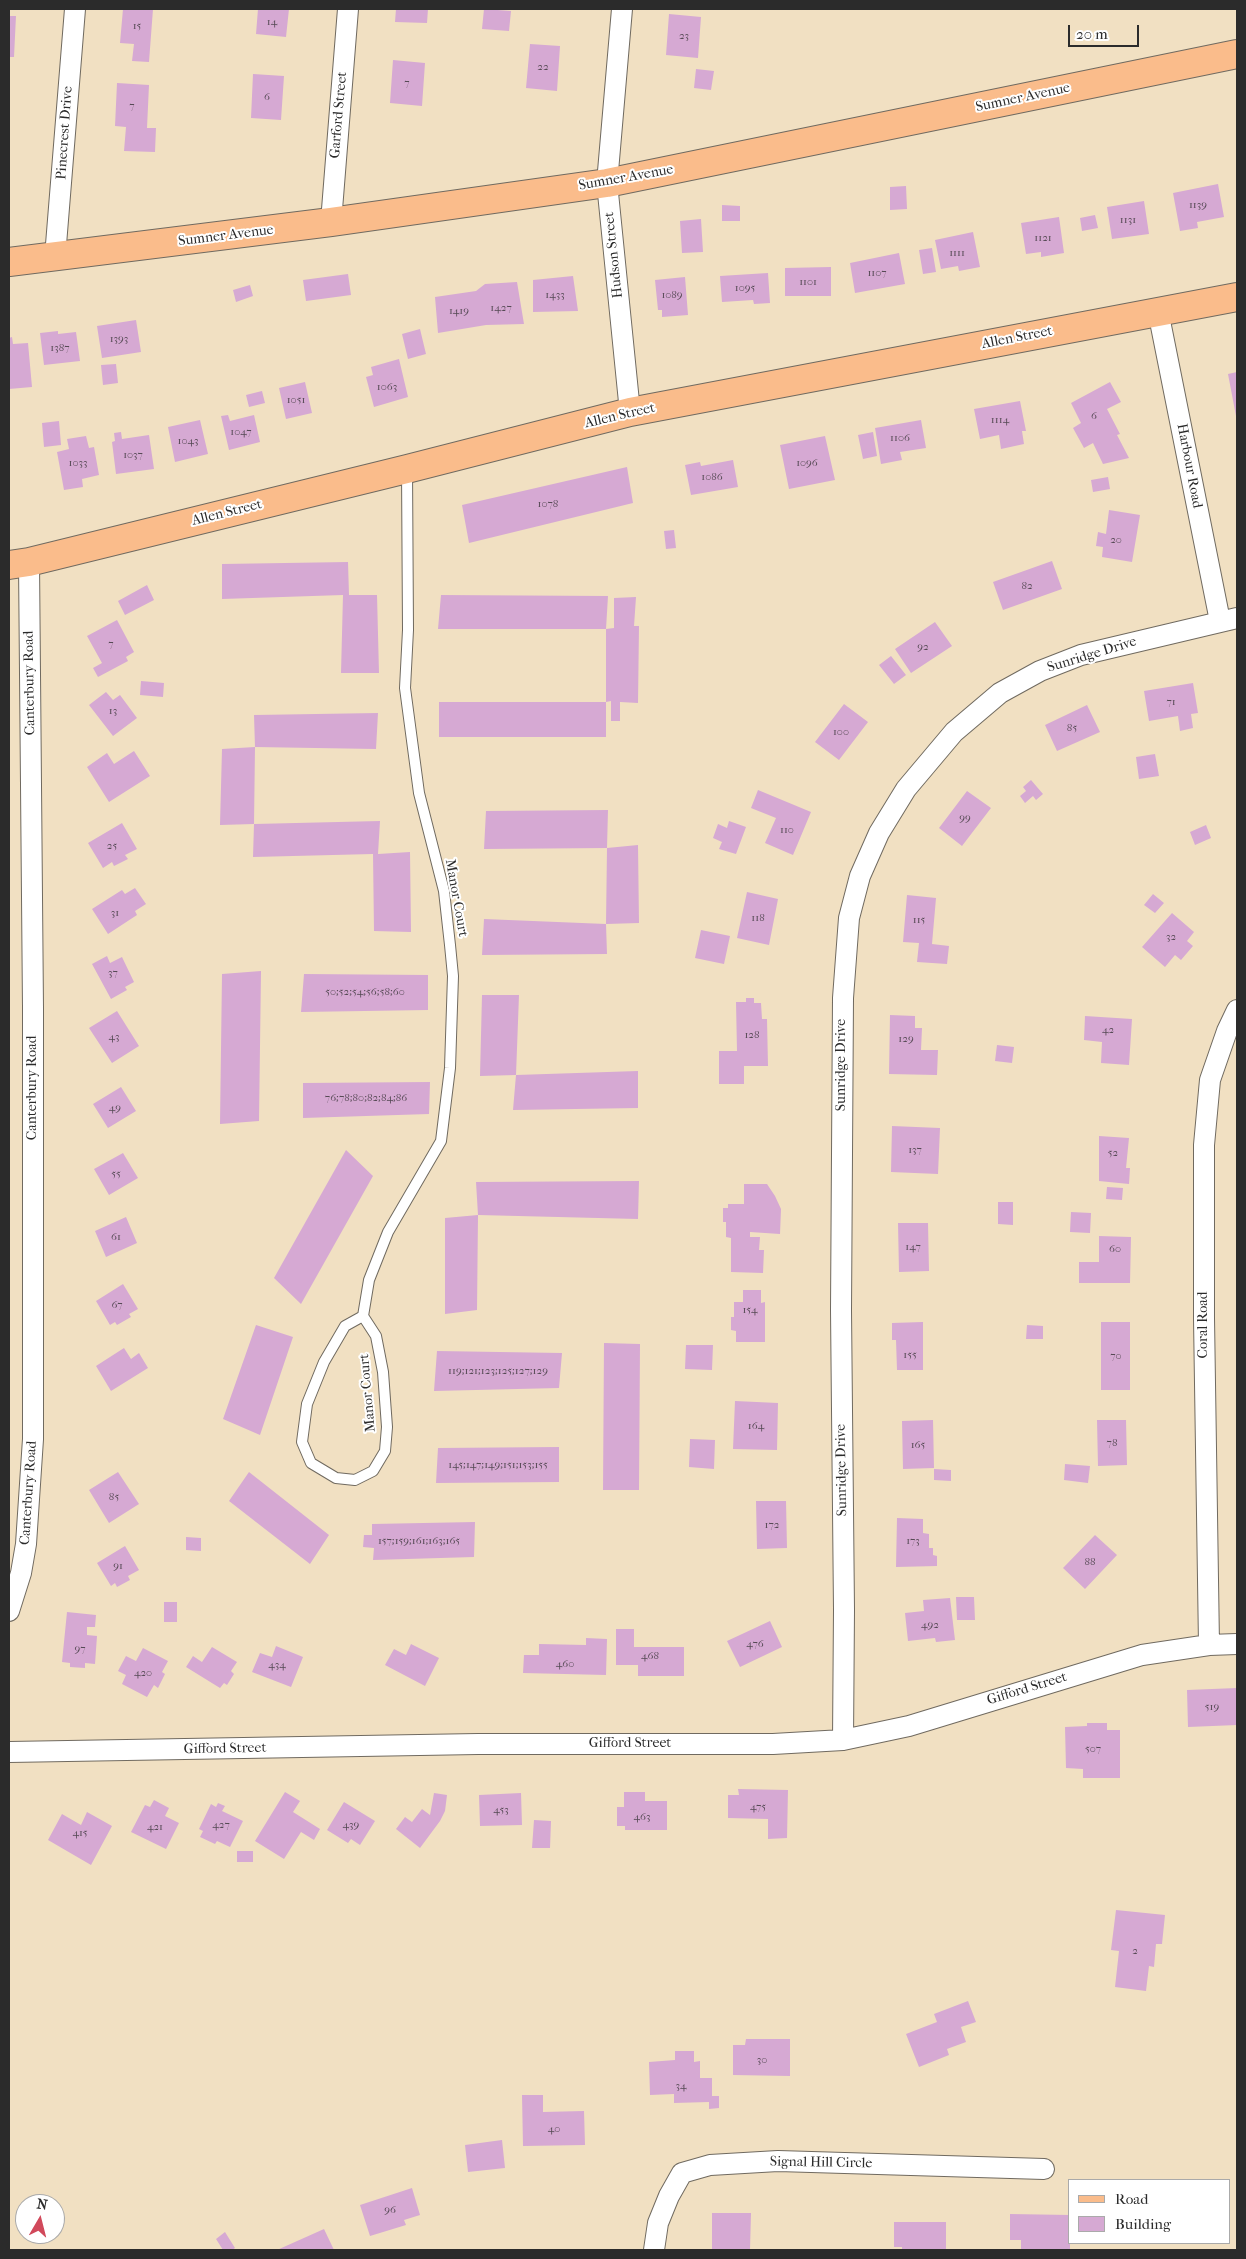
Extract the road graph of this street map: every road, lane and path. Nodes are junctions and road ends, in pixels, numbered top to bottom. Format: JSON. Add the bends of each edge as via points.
{"nodes":[{"id":1,"x":75,"y":9,"type":"edge"},
{"id":2,"x":348,"y":9,"type":"edge"},
{"id":3,"x":622,"y":9,"type":"edge"},
{"id":4,"x":1237,"y":54,"type":"edge"},
{"id":5,"x":607,"y":183,"type":"junction"},
{"id":6,"x":331,"y":222,"type":"junction"},
{"id":7,"x":56,"y":257,"type":"junction"},
{"id":8,"x":9,"y":262,"type":"edge"},
{"id":9,"x":1237,"y":297,"type":"edge"},
{"id":10,"x":1158,"y":311,"type":"junction"},
{"id":11,"x":630,"y":412,"type":"junction"},
{"id":12,"x":407,"y":469,"type":"junction"},
{"id":13,"x":19,"y":564,"type":"edge"},
{"id":14,"x":1228,"y":620,"type":"edge"},
{"id":15,"x":1237,"y":1010,"type":"edge"},
{"id":16,"x":363,"y":1316,"type":"junction"},
{"id":17,"x":9,"y":1611,"type":"edge"},
{"id":18,"x":1237,"y":1644,"type":"edge"},
{"id":19,"x":1209,"y":1645,"type":"junction"},
{"id":20,"x":843,"y":1740,"type":"junction"},
{"id":21,"x":9,"y":1752,"type":"edge"},
{"id":22,"x":1044,"y":2169,"type":"dead end"},
{"id":23,"x":654,"y":2250,"type":"edge"}],
"edges":[{"from":1,"to":7,"type":"street","name":"Pinecrest Drive"},
{"from":2,"to":6,"type":"street","name":"Garford Street"},
{"from":3,"to":5,"type":"street","name":"Hudson Street"},
{"from":4,"to":5,"type":"main road","name":"Sumner Avenue"},
{"from":5,"to":6,"type":"main road","name":"Sumner Avenue"},
{"from":5,"to":11,"type":"street","name":"Hudson Street"},
{"from":6,"to":7,"type":"main road","name":"Sumner Avenue"},
{"from":7,"to":8,"type":"main road","name":"Sumner Avenue"},
{"from":9,"to":10,"type":"main road","name":"Allen Street"},
{"from":10,"to":11,"type":"main road","name":"Allen Street"},
{"from":10,"to":14,"type":"street","name":"Harbour Road"},
{"from":11,"to":12,"type":"main road","name":"Allen Street"},
{"from":12,"to":13,"type":"main road","name":"Allen Street"},
{"from":12,"to":16,"type":"lane","name":"Manor Court","via":[[405,688],[419,794],[444,891],[453,976],[450,1068],[441,1141],[388,1232],[368,1280]]},
{"from":13,"to":17,"type":"street","name":"Canterbury Road","via":[[34,1008],[33,1439],[26,1544]]},
{"from":14,"to":20,"type":"street","name":"Sunridge Drive","via":[[1081,655],[1040,670],[1000,693],[954,732],[911,783],[879,833],[860,876],[850,918],[843,998]]},
{"from":15,"to":19,"type":"street","name":"Coral Road","via":[[1210,1080],[1204,1145]]},
{"from":16,"to":16,"type":"lane","name":"Manor Court","via":[[376,1336],[383,1372],[387,1427],[385,1451],[373,1471],[355,1480],[336,1478],[311,1463],[302,1442],[307,1404],[324,1362],[345,1326]]},
{"from":18,"to":19,"type":"street","name":"Gifford Street"},
{"from":19,"to":20,"type":"street","name":"Gifford Street","via":[[1142,1655],[909,1726]]},
{"from":20,"to":21,"type":"street","name":"Gifford Street","via":[[773,1744],[478,1744]]},
{"from":22,"to":23,"type":"street","name":"Signal Hill Circle","via":[[778,2161],[710,2165],[682,2173],[658,2223]]}]}
